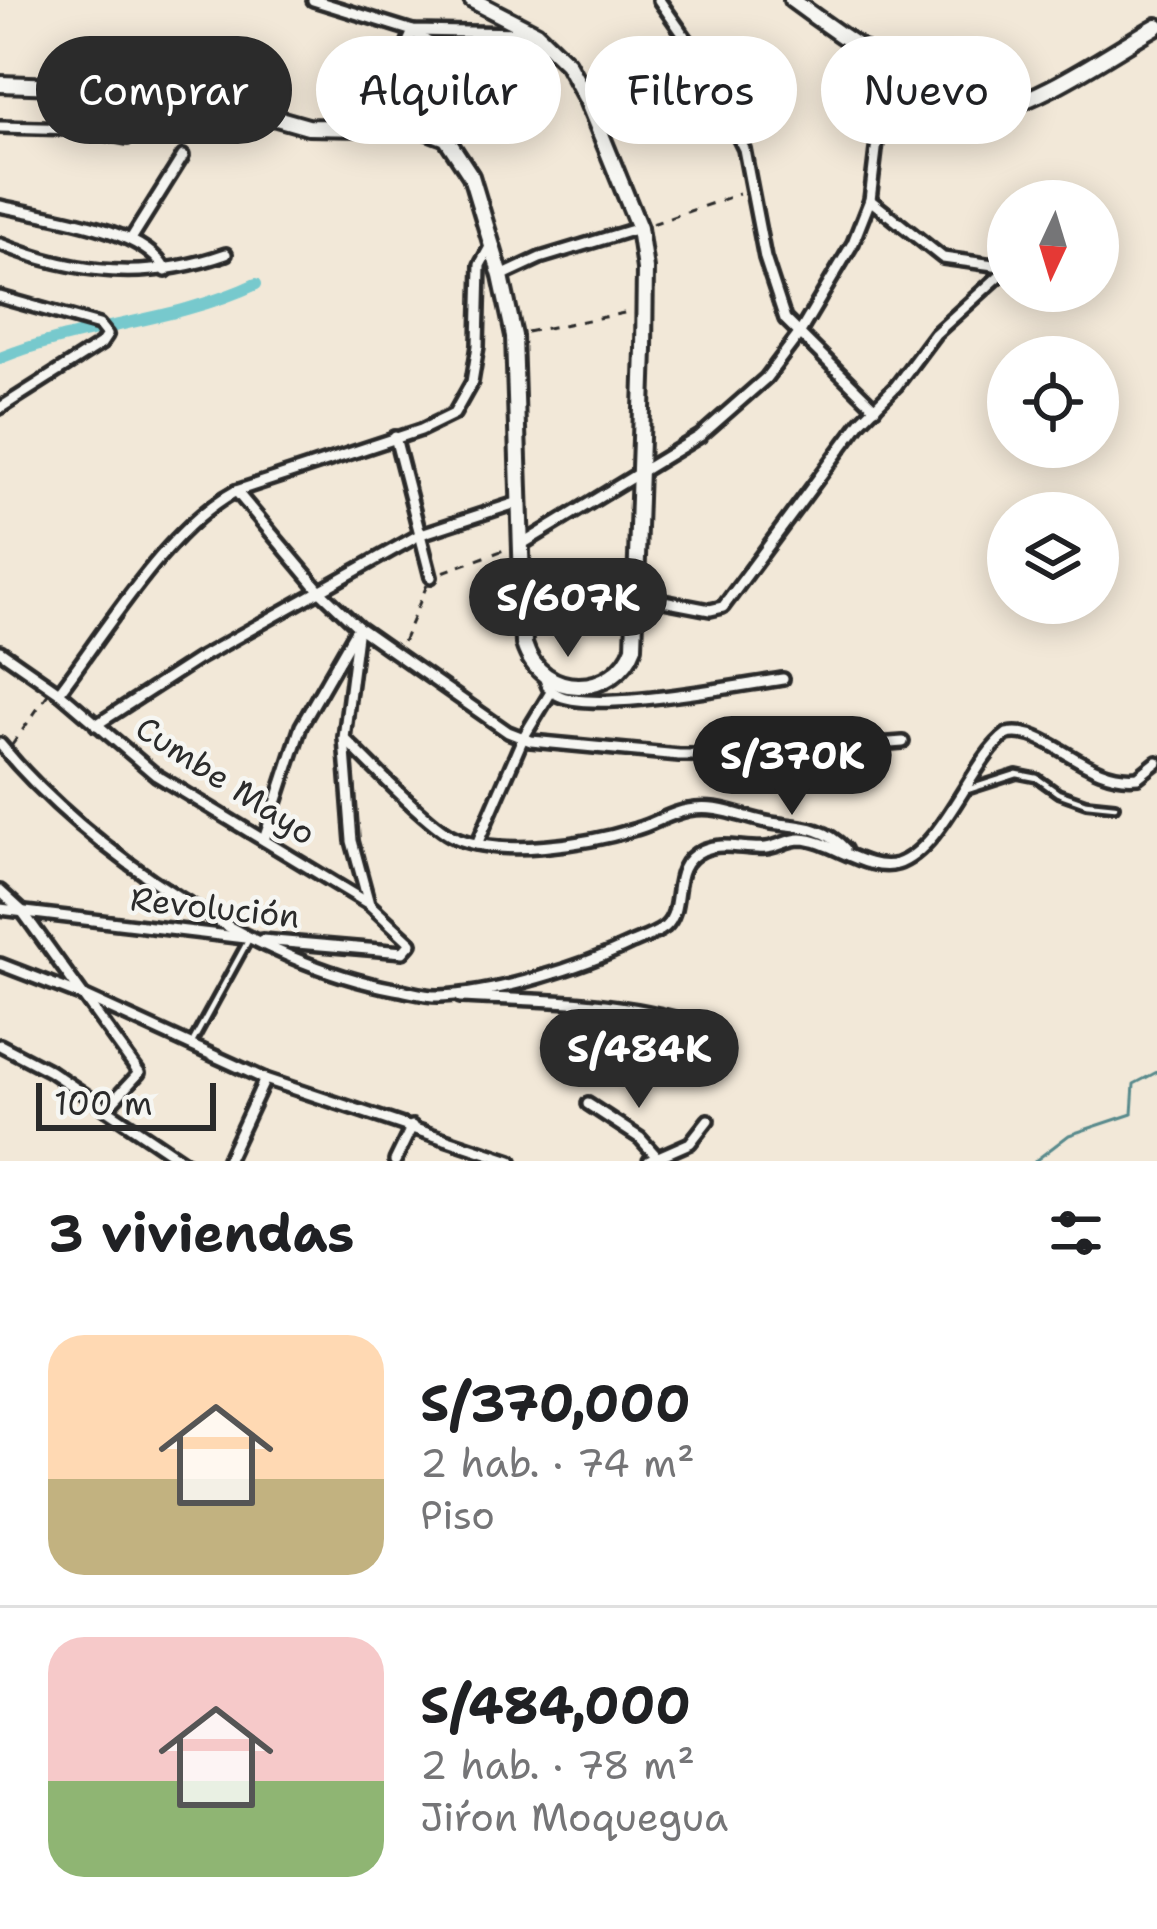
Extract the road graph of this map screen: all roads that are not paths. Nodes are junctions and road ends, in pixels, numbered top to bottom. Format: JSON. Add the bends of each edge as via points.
{"nodes":[{"id":1,"x":313,"y":0,"type":"edge"},
{"id":2,"x":472,"y":0,"type":"edge"},
{"id":3,"x":659,"y":0,"type":"edge"},
{"id":4,"x":792,"y":0,"type":"edge"},
{"id":5,"x":1157,"y":26,"type":"edge"},
{"id":6,"x":413,"y":31,"type":"junction"},
{"id":7,"x":536,"y":33,"type":"junction"},
{"id":8,"x":411,"y":36,"type":"edge"},
{"id":9,"x":419,"y":36,"type":"edge"},
{"id":10,"x":847,"y":36,"type":"edge"},
{"id":11,"x":0,"y":84,"type":"edge"},
{"id":12,"x":1031,"y":97,"type":"edge"},
{"id":13,"x":0,"y":127,"type":"edge"},
{"id":14,"x":316,"y":127,"type":"edge"},
{"id":15,"x":36,"y":128,"type":"edge"},
{"id":16,"x":450,"y":144,"type":"edge"},
{"id":17,"x":876,"y":144,"type":"edge"},
{"id":18,"x":183,"y":156,"type":"dead end"},
{"id":19,"x":870,"y":200,"type":"junction"},
{"id":20,"x":0,"y":206,"type":"edge"},
{"id":21,"x":639,"y":228,"type":"junction"},
{"id":22,"x":131,"y":239,"type":"junction"},
{"id":23,"x":0,"y":244,"type":"edge"},
{"id":24,"x":490,"y":247,"type":"junction"},
{"id":25,"x":226,"y":254,"type":"dead end"},
{"id":26,"x":987,"y":265,"type":"edge"},
{"id":27,"x":166,"y":271,"type":"junction"},
{"id":28,"x":501,"y":276,"type":"junction"},
{"id":29,"x":987,"y":287,"type":"edge"},
{"id":30,"x":0,"y":297,"type":"edge"},
{"id":31,"x":800,"y":334,"type":"junction"},
{"id":32,"x":0,"y":408,"type":"edge"},
{"id":33,"x":875,"y":408,"type":"junction"},
{"id":34,"x":394,"y":437,"type":"junction"},
{"id":35,"x":640,"y":474,"type":"junction"},
{"id":36,"x":236,"y":491,"type":"junction"},
{"id":37,"x":519,"y":502,"type":"junction"},
{"id":38,"x":421,"y":534,"type":"junction"},
{"id":39,"x":524,"y":543,"type":"junction"},
{"id":40,"x":431,"y":577,"type":"road end"},
{"id":41,"x":320,"y":591,"type":"junction"},
{"id":42,"x":637,"y":596,"type":"junction"},
{"id":43,"x":358,"y":627,"type":"junction"},
{"id":44,"x":0,"y":651,"type":"edge"},
{"id":45,"x":783,"y":679,"type":"dead end"},
{"id":46,"x":548,"y":686,"type":"junction"},
{"id":47,"x":56,"y":689,"type":"junction"},
{"id":48,"x":96,"y":725,"type":"junction"},
{"id":49,"x":344,"y":738,"type":"junction"},
{"id":50,"x":523,"y":738,"type":"junction"},
{"id":51,"x":903,"y":742,"type":"dead end"},
{"id":52,"x":4,"y":748,"type":"edge"},
{"id":53,"x":1157,"y":762,"type":"edge"},
{"id":54,"x":967,"y":790,"type":"junction"},
{"id":55,"x":1115,"y":806,"type":"dead end"},
{"id":56,"x":264,"y":840,"type":"junction"},
{"id":57,"x":477,"y":844,"type":"junction"},
{"id":58,"x":848,"y":853,"type":"junction"},
{"id":59,"x":0,"y":891,"type":"edge"},
{"id":60,"x":369,"y":904,"type":"junction"},
{"id":61,"x":0,"y":909,"type":"edge"},
{"id":62,"x":22,"y":911,"type":"junction"},
{"id":63,"x":406,"y":936,"type":"joint"},
{"id":64,"x":249,"y":939,"type":"junction"},
{"id":65,"x":0,"y":964,"type":"edge"},
{"id":66,"x":83,"y":996,"type":"junction"},
{"id":67,"x":438,"y":996,"type":"junction"},
{"id":68,"x":709,"y":1029,"type":"dead end"},
{"id":69,"x":0,"y":1045,"type":"edge"},
{"id":70,"x":190,"y":1048,"type":"junction"},
{"id":71,"x":266,"y":1079,"type":"junction"},
{"id":72,"x":588,"y":1104,"type":"dead end"},
{"id":73,"x":106,"y":1109,"type":"junction"},
{"id":74,"x":708,"y":1120,"type":"dead end"},
{"id":75,"x":412,"y":1126,"type":"junction"},
{"id":76,"x":653,"y":1159,"type":"edge"},
{"id":77,"x":183,"y":1161,"type":"edge"},
{"id":78,"x":227,"y":1161,"type":"edge"},
{"id":79,"x":395,"y":1161,"type":"edge"},
{"id":80,"x":511,"y":1161,"type":"edge"}],
"edges":[{"from":1,"to":6,"type":"street"},
{"from":2,"to":7,"type":"street"},
{"from":3,"to":31,"type":"street","via":[[744,148],[777,301]]},
{"from":4,"to":10,"type":"street"},
{"from":5,"to":12,"type":"street"},
{"from":6,"to":7,"type":"street"},
{"from":6,"to":8,"type":"street"},
{"from":6,"to":9,"type":"street"},
{"from":7,"to":21,"type":"street","via":[[567,63],[587,100]]},
{"from":11,"to":14,"type":"street","via":[[177,90]]},
{"from":13,"to":15,"type":"street"},
{"from":16,"to":24,"type":"street","via":[[471,176]]},
{"from":17,"to":19,"type":"street"},
{"from":18,"to":22,"type":"street"},
{"from":19,"to":26,"type":"street","via":[[944,258]]},
{"from":19,"to":31,"type":"street"},
{"from":20,"to":22,"type":"street"},
{"from":21,"to":28,"type":"street"},
{"from":21,"to":35,"type":"street"},
{"from":22,"to":27,"type":"street"},
{"from":23,"to":27,"type":"street","via":[[106,271]]},
{"from":24,"to":28,"type":"street"},
{"from":24,"to":34,"type":"street","via":[[480,265],[478,346],[465,400],[440,423]]},
{"from":25,"to":27,"type":"street"},
{"from":28,"to":37,"type":"street","via":[[514,336]]},
{"from":29,"to":33,"type":"street","via":[[935,334]]},
{"from":30,"to":32,"type":"street","via":[[107,335]]},
{"from":31,"to":33,"type":"street"},
{"from":31,"to":35,"type":"street","via":[[753,393]]},
{"from":33,"to":42,"type":"street","via":[[723,608]]},
{"from":34,"to":36,"type":"street"},
{"from":34,"to":38,"type":"street"},
{"from":35,"to":39,"type":"street"},
{"from":35,"to":42,"type":"street"},
{"from":36,"to":41,"type":"street"},
{"from":36,"to":47,"type":"street","via":[[187,525]]},
{"from":37,"to":38,"type":"street"},
{"from":37,"to":39,"type":"street"},
{"from":38,"to":40,"type":"street"},
{"from":38,"to":41,"type":"street"},
{"from":39,"to":46,"type":"street","via":[[524,644]]},
{"from":41,"to":43,"type":"street"},
{"from":41,"to":48,"type":"street"},
{"from":42,"to":46,"type":"street","via":[[630,660],[590,684]]},
{"from":43,"to":49,"type":"street"},
{"from":43,"to":50,"type":"street"},
{"from":43,"to":56,"type":"street","via":[[302,726]]},
{"from":44,"to":47,"type":"street","name":"Cumbe Mayo"},
{"from":45,"to":46,"type":"street","via":[[628,700],[568,699]]},
{"from":46,"to":50,"type":"street"},
{"from":47,"to":48,"type":"street","name":"Cumbe Mayo"},
{"from":48,"to":56,"type":"street","name":"Cumbe Mayo","via":[[156,775]]},
{"from":49,"to":57,"type":"street","via":[[438,827]]},
{"from":49,"to":60,"type":"street","via":[[352,841]]},
{"from":50,"to":51,"type":"street","via":[[697,755]]},
{"from":50,"to":57,"type":"street"},
{"from":52,"to":64,"type":"street","via":[[54,803],[132,864]]},
{"from":53,"to":54,"type":"street","via":[[1138,777],[1114,776],[1012,732],[994,745]]},
{"from":54,"to":55,"type":"lane","via":[[1017,775]]},
{"from":54,"to":58,"type":"street","via":[[899,863]]},
{"from":56,"to":60,"type":"street","name":"Cumbe Mayo"},
{"from":57,"to":58,"type":"street","via":[[578,840],[715,808],[810,827]]},
{"from":58,"to":67,"type":"street","via":[[802,839],[766,848],[714,845],[684,864],[674,914],[658,931],[560,970]]},
{"from":59,"to":62,"type":"street"},
{"from":60,"to":63,"type":"street","name":"Cumbe Mayo"},
{"from":61,"to":62,"type":"street","name":"Revolución"},
{"from":62,"to":64,"type":"street","name":"Revolución"},
{"from":62,"to":66,"type":"street"},
{"from":63,"to":64,"type":"street","name":"Revolución","via":[[411,943],[403,952]]},
{"from":64,"to":67,"type":"street","via":[[372,985]]},
{"from":64,"to":70,"type":"lane"},
{"from":65,"to":66,"type":"street"},
{"from":66,"to":70,"type":"street"},
{"from":66,"to":73,"type":"street","via":[[139,1073]]},
{"from":67,"to":68,"type":"street","via":[[590,1003]]},
{"from":69,"to":73,"type":"street"},
{"from":70,"to":71,"type":"street"},
{"from":71,"to":75,"type":"street"},
{"from":71,"to":78,"type":"street"},
{"from":72,"to":76,"type":"street","via":[[640,1138]]},
{"from":73,"to":77,"type":"street"},
{"from":74,"to":76,"type":"street","via":[[690,1143]]},
{"from":75,"to":79,"type":"street"},
{"from":75,"to":80,"type":"street"}]}
